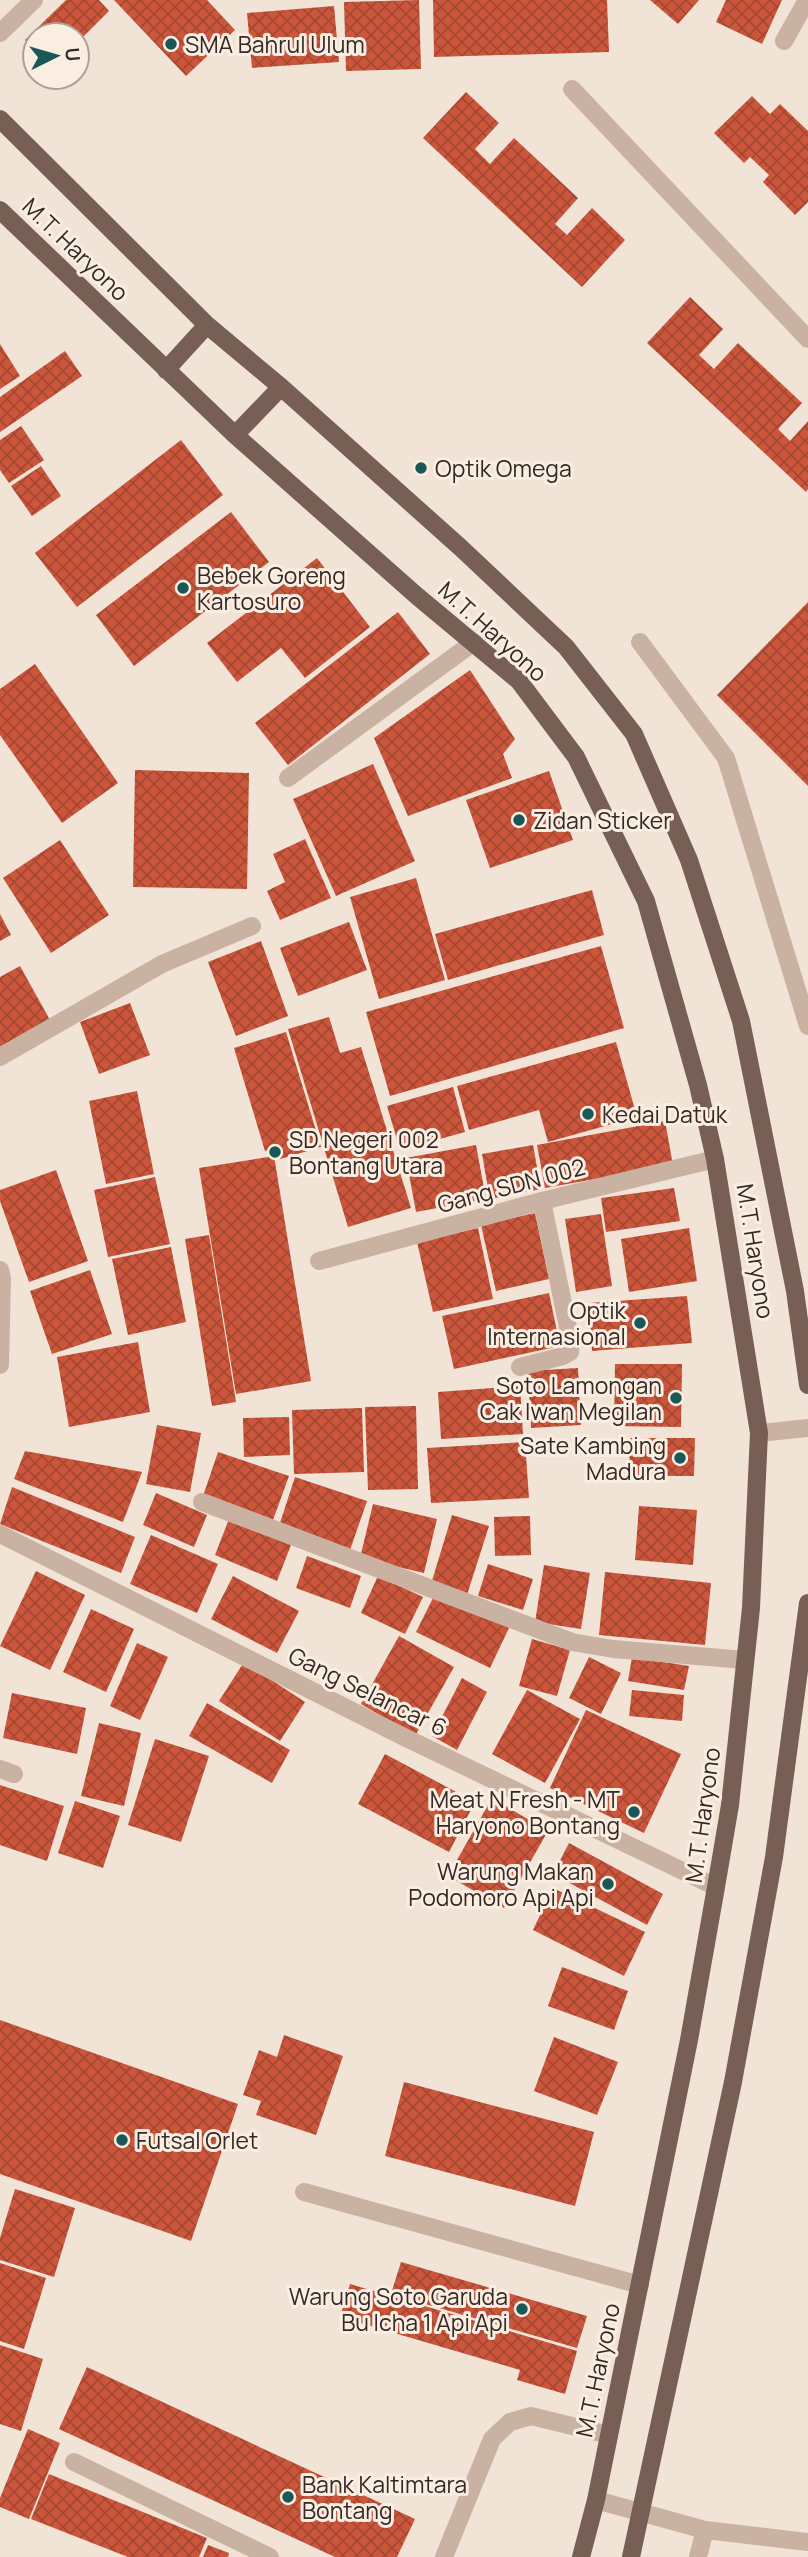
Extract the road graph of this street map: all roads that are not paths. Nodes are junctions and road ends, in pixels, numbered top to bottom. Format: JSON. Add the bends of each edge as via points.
{"nodes":[{"id":1,"x":34,"y":0,"type":"edge"},
{"id":2,"x":807,"y":0,"type":"edge"},
{"id":3,"x":0,"y":33,"type":"edge"},
{"id":4,"x":784,"y":41,"type":"dead end"},
{"id":5,"x":572,"y":89,"type":"dead end"},
{"id":6,"x":0,"y":119,"type":"edge"},
{"id":7,"x":0,"y":210,"type":"edge"},
{"id":8,"x":207,"y":325,"type":"junction"},
{"id":9,"x":808,"y":339,"type":"edge"},
{"id":10,"x":166,"y":370,"type":"junction"},
{"id":11,"x":281,"y":387,"type":"junction"},
{"id":12,"x":235,"y":435,"type":"junction"},
{"id":13,"x":474,"y":642,"type":"junction"},
{"id":14,"x":640,"y":642,"type":"dead end"},
{"id":15,"x":288,"y":778,"type":"dead end"},
{"id":16,"x":251,"y":926,"type":"dead end"},
{"id":17,"x":808,"y":1026,"type":"edge"},
{"id":18,"x":0,"y":1057,"type":"edge"},
{"id":19,"x":715,"y":1159,"type":"junction"},
{"id":20,"x":542,"y":1201,"type":"junction"},
{"id":21,"x":319,"y":1261,"type":"dead end"},
{"id":22,"x":0,"y":1270,"type":"edge"},
{"id":23,"x":0,"y":1365,"type":"edge"},
{"id":24,"x":520,"y":1367,"type":"dead end"},
{"id":25,"x":808,"y":1385,"type":"edge"},
{"id":26,"x":808,"y":1428,"type":"edge"},
{"id":27,"x":759,"y":1433,"type":"junction"},
{"id":28,"x":202,"y":1502,"type":"dead end"},
{"id":29,"x":0,"y":1534,"type":"edge"},
{"id":30,"x":808,"y":1603,"type":"edge"},
{"id":31,"x":746,"y":1660,"type":"junction"},
{"id":32,"x":716,"y":1887,"type":"junction"},
{"id":33,"x":304,"y":2192,"type":"dead end"},
{"id":34,"x":639,"y":2285,"type":"junction"},
{"id":35,"x":609,"y":2435,"type":"junction"},
{"id":36,"x":74,"y":2462,"type":"dead end"},
{"id":37,"x":596,"y":2500,"type":"junction"},
{"id":38,"x":640,"y":2512,"type":"junction"},
{"id":39,"x":705,"y":2530,"type":"junction"},
{"id":40,"x":808,"y":2542,"type":"edge"},
{"id":41,"x":270,"y":2557,"type":"edge"},
{"id":42,"x":444,"y":2557,"type":"edge"},
{"id":43,"x":580,"y":2557,"type":"edge"},
{"id":44,"x":631,"y":2557,"type":"edge"},
{"id":45,"x":698,"y":2557,"type":"edge"}],
"edges":[{"from":1,"to":3,"type":"street"},
{"from":2,"to":4,"type":"street"},
{"from":5,"to":9,"type":"street"},
{"from":6,"to":8,"type":"main road","name":"M.T. Haryono"},
{"from":7,"to":10,"type":"main road","name":"M.T. Haryono"},
{"from":8,"to":10,"type":"main road"},
{"from":8,"to":11,"type":"main road","name":"M.T. Haryono"},
{"from":10,"to":12,"type":"main road","name":"M.T. Haryono"},
{"from":11,"to":12,"type":"main road"},
{"from":11,"to":25,"type":"main road","name":"M.T. Haryono","via":[[566,647],[634,734],[688,860],[741,1021],[795,1292]]},
{"from":12,"to":13,"type":"main road","name":"M.T. Haryono"},
{"from":13,"to":15,"type":"street"},
{"from":13,"to":19,"type":"main road","name":"M.T. Haryono","via":[[519,681],[576,757],[646,901]]},
{"from":14,"to":17,"type":"street","via":[[726,758]]},
{"from":16,"to":18,"type":"street","via":[[162,964]]},
{"from":19,"to":20,"type":"street","name":"Gang SDN 002"},
{"from":19,"to":27,"type":"main road","name":"M.T. Haryono"},
{"from":20,"to":21,"type":"street","name":"Gang SDN 002"},
{"from":20,"to":24,"type":"street","via":[[570,1352]]},
{"from":22,"to":23,"type":"street"},
{"from":26,"to":27,"type":"street"},
{"from":27,"to":31,"type":"main road","name":"M.T. Haryono"},
{"from":28,"to":31,"type":"street","via":[[572,1642]]},
{"from":29,"to":32,"type":"street","name":"Gang Selancar 6"},
{"from":30,"to":38,"type":"main road","via":[[772,1871],[733,2082]]},
{"from":31,"to":32,"type":"main road","name":"M.T. Haryono"},
{"from":32,"to":34,"type":"main road","name":"M.T. Haryono"},
{"from":33,"to":34,"type":"street"},
{"from":34,"to":35,"type":"main road","name":"M.T. Haryono"},
{"from":35,"to":37,"type":"main road","name":"M.T. Haryono"},
{"from":35,"to":42,"type":"street","via":[[531,2416],[510,2421],[492,2439]]},
{"from":36,"to":41,"type":"street"},
{"from":37,"to":38,"type":"street"},
{"from":37,"to":43,"type":"main road","name":"M.T. Haryono"},
{"from":38,"to":39,"type":"street"},
{"from":38,"to":44,"type":"main road"},
{"from":39,"to":40,"type":"street"},
{"from":39,"to":45,"type":"street"}]}
